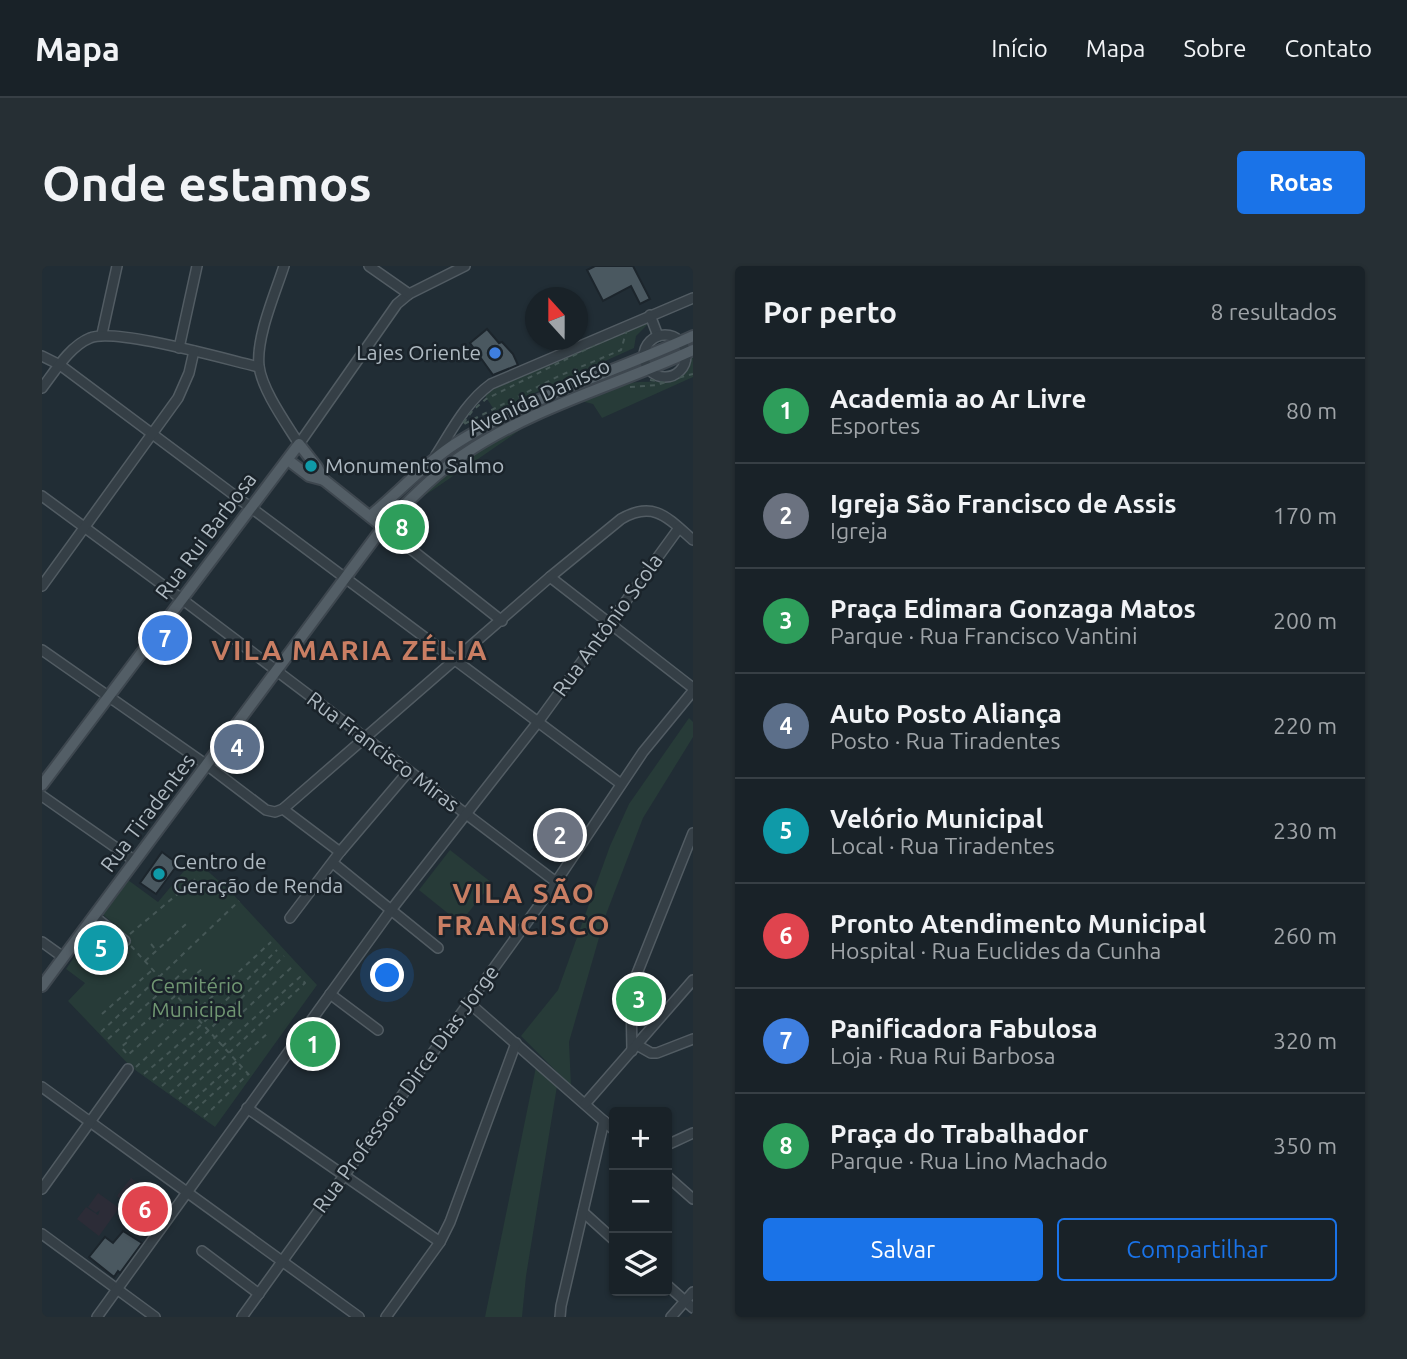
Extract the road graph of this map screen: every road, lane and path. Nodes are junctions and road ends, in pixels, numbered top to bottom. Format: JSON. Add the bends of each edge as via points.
{"nodes":[{"id":1,"x":117,"y":266,"type":"edge"},
{"id":2,"x":197,"y":266,"type":"edge"},
{"id":3,"x":284,"y":266,"type":"edge"},
{"id":4,"x":369,"y":266,"type":"edge"},
{"id":5,"x":465,"y":266,"type":"edge"},
{"id":6,"x":409,"y":293,"type":"junction"},
{"id":7,"x":693,"y":298,"type":"edge"},
{"id":8,"x":650,"y":315,"type":"junction"},
{"id":9,"x":627,"y":329,"type":"joint"},
{"id":10,"x":102,"y":334,"type":"junction"},
{"id":11,"x":658,"y":336,"type":"junction"},
{"id":12,"x":693,"y":336,"type":"edge"},
{"id":13,"x":681,"y":342,"type":"junction"},
{"id":14,"x":179,"y":348,"type":"junction"},
{"id":15,"x":194,"y":351,"type":"junction"},
{"id":16,"x":690,"y":352,"type":"edge"},
{"id":17,"x":42,"y":356,"type":"edge"},
{"id":18,"x":60,"y":365,"type":"junction"},
{"id":19,"x":259,"y":367,"type":"junction"},
{"id":20,"x":644,"y":368,"type":"junction"},
{"id":21,"x":693,"y":374,"type":"edge"},
{"id":22,"x":672,"y":380,"type":"junction"},
{"id":23,"x":630,"y":387,"type":"dead end"},
{"id":24,"x":42,"y":388,"type":"edge"},
{"id":25,"x":152,"y":435,"type":"junction"},
{"id":26,"x":299,"y":444,"type":"junction"},
{"id":27,"x":288,"y":460,"type":"junction"},
{"id":28,"x":433,"y":460,"type":"junction"},
{"id":29,"x":324,"y":480,"type":"junction"},
{"id":30,"x":42,"y":496,"type":"edge"},
{"id":31,"x":251,"y":509,"type":"junction"},
{"id":32,"x":370,"y":516,"type":"junction"},
{"id":33,"x":403,"y":516,"type":"dead end"},
{"id":34,"x":397,"y":521,"type":"dead end"},
{"id":35,"x":85,"y":527,"type":"junction"},
{"id":36,"x":383,"y":527,"type":"junction"},
{"id":37,"x":679,"y":528,"type":"junction"},
{"id":38,"x":693,"y":540,"type":"edge"},
{"id":39,"x":550,"y":577,"type":"junction"},
{"id":40,"x":345,"y":578,"type":"junction"},
{"id":41,"x":42,"y":586,"type":"edge"},
{"id":42,"x":183,"y":600,"type":"junction"},
{"id":43,"x":502,"y":621,"type":"junction"},
{"id":44,"x":610,"y":623,"type":"junction"},
{"id":45,"x":42,"y":650,"type":"edge"},
{"id":46,"x":455,"y":661,"type":"junction"},
{"id":47,"x":277,"y":672,"type":"junction"},
{"id":48,"x":693,"y":690,"type":"edge"},
{"id":49,"x":108,"y":698,"type":"junction"},
{"id":50,"x":538,"y":722,"type":"junction"},
{"id":51,"x":365,"y":739,"type":"junction"},
{"id":52,"x":208,"y":766,"type":"junction"},
{"id":53,"x":408,"y":772,"type":"junction"},
{"id":54,"x":621,"y":784,"type":"junction"},
{"id":55,"x":42,"y":785,"type":"edge"},
{"id":56,"x":42,"y":796,"type":"edge"},
{"id":57,"x":283,"y":808,"type":"junction"},
{"id":58,"x":467,"y":815,"type":"junction"},
{"id":59,"x":693,"y":833,"type":"edge"},
{"id":60,"x":687,"y":848,"type":"junction"},
{"id":61,"x":340,"y":852,"type":"junction"},
{"id":62,"x":693,"y":860,"type":"edge"},
{"id":63,"x":135,"y":861,"type":"junction"},
{"id":64,"x":333,"y":863,"type":"junction"},
{"id":65,"x":199,"y":876,"type":"dead end"},
{"id":66,"x":556,"y":882,"type":"junction"},
{"id":67,"x":239,"y":901,"type":"dead end"},
{"id":68,"x":391,"y":911,"type":"junction"},
{"id":69,"x":95,"y":917,"type":"junction"},
{"id":70,"x":290,"y":918,"type":"dead end"},
{"id":71,"x":186,"y":924,"type":"dead end"},
{"id":72,"x":125,"y":940,"type":"junction"},
{"id":73,"x":42,"y":942,"type":"edge"},
{"id":74,"x":271,"y":942,"type":"dead end"},
{"id":75,"x":151,"y":944,"type":"dead end"},
{"id":76,"x":438,"y":948,"type":"dead end"},
{"id":77,"x":157,"y":950,"type":"junction"},
{"id":78,"x":277,"y":950,"type":"dead end"},
{"id":79,"x":284,"y":956,"type":"dead end"},
{"id":80,"x":63,"y":957,"type":"junction"},
{"id":81,"x":145,"y":962,"type":"junction"},
{"id":82,"x":190,"y":965,"type":"dead end"},
{"id":83,"x":293,"y":966,"type":"dead end"},
{"id":84,"x":202,"y":969,"type":"dead end"},
{"id":85,"x":153,"y":970,"type":"junction"},
{"id":86,"x":160,"y":978,"type":"junction"},
{"id":87,"x":693,"y":980,"type":"edge"},
{"id":88,"x":42,"y":986,"type":"edge"},
{"id":89,"x":167,"y":986,"type":"junction"},
{"id":90,"x":175,"y":994,"type":"junction"},
{"id":91,"x":330,"y":994,"type":"junction"},
{"id":92,"x":468,"y":1002,"type":"junction"},
{"id":93,"x":184,"y":1004,"type":"junction"},
{"id":94,"x":102,"y":1014,"type":"dead end"},
{"id":95,"x":194,"y":1015,"type":"junction"},
{"id":96,"x":202,"y":1024,"type":"junction"},
{"id":97,"x":377,"y":1030,"type":"dead end"},
{"id":98,"x":208,"y":1031,"type":"junction"},
{"id":99,"x":101,"y":1032,"type":"dead end"},
{"id":100,"x":269,"y":1032,"type":"dead end"},
{"id":101,"x":215,"y":1038,"type":"junction"},
{"id":102,"x":108,"y":1039,"type":"dead end"},
{"id":103,"x":693,"y":1040,"type":"edge"},
{"id":104,"x":516,"y":1042,"type":"junction"},
{"id":105,"x":223,"y":1047,"type":"junction"},
{"id":106,"x":634,"y":1048,"type":"junction"},
{"id":107,"x":229,"y":1054,"type":"junction"},
{"id":108,"x":236,"y":1061,"type":"junction"},
{"id":109,"x":242,"y":1067,"type":"junction"},
{"id":110,"x":132,"y":1068,"type":"joint"},
{"id":111,"x":144,"y":1074,"type":"dead end"},
{"id":112,"x":248,"y":1074,"type":"junction"},
{"id":113,"x":251,"y":1077,"type":"dead end"},
{"id":114,"x":153,"y":1080,"type":"dead end"},
{"id":115,"x":162,"y":1086,"type":"dead end"},
{"id":116,"x":42,"y":1087,"type":"edge"},
{"id":117,"x":170,"y":1093,"type":"dead end"},
{"id":118,"x":179,"y":1099,"type":"dead end"},
{"id":119,"x":218,"y":1104,"type":"junction"},
{"id":120,"x":584,"y":1104,"type":"junction"},
{"id":121,"x":188,"y":1105,"type":"dead end"},
{"id":122,"x":247,"y":1108,"type":"junction"},
{"id":123,"x":223,"y":1109,"type":"dead end"},
{"id":124,"x":195,"y":1110,"type":"dead end"},
{"id":125,"x":204,"y":1116,"type":"dead end"},
{"id":126,"x":604,"y":1121,"type":"junction"},
{"id":127,"x":90,"y":1122,"type":"junction"},
{"id":128,"x":609,"y":1126,"type":"edge"},
{"id":129,"x":693,"y":1133,"type":"edge"},
{"id":130,"x":672,"y":1143,"type":"edge"},
{"id":131,"x":345,"y":1176,"type":"junction"},
{"id":132,"x":672,"y":1180,"type":"edge"},
{"id":133,"x":42,"y":1189,"type":"edge"},
{"id":134,"x":187,"y":1194,"type":"junction"},
{"id":135,"x":693,"y":1199,"type":"edge"},
{"id":136,"x":583,"y":1212,"type":"junction"},
{"id":137,"x":42,"y":1234,"type":"edge"},
{"id":138,"x":609,"y":1235,"type":"edge"},
{"id":139,"x":440,"y":1241,"type":"junction"},
{"id":140,"x":202,"y":1251,"type":"dead end"},
{"id":141,"x":282,"y":1262,"type":"junction"},
{"id":142,"x":117,"y":1290,"type":"junction"},
{"id":143,"x":672,"y":1290,"type":"edge"},
{"id":144,"x":693,"y":1292,"type":"edge"},
{"id":145,"x":259,"y":1294,"type":"junction"},
{"id":146,"x":689,"y":1305,"type":"edge"},
{"id":147,"x":97,"y":1317,"type":"edge"},
{"id":148,"x":156,"y":1317,"type":"edge"},
{"id":149,"x":242,"y":1317,"type":"edge"},
{"id":150,"x":359,"y":1317,"type":"edge"},
{"id":151,"x":386,"y":1317,"type":"edge"},
{"id":152,"x":560,"y":1317,"type":"edge"},
{"id":153,"x":671,"y":1317,"type":"edge"}],
"edges":[{"from":1,"to":10,"type":"street"},
{"from":2,"to":14,"type":"street"},
{"from":3,"to":19,"type":"street","via":[[262,337]]},
{"from":4,"to":6,"type":"street"},
{"from":5,"to":6,"type":"street"},
{"from":6,"to":26,"type":"street","via":[[376,331]]},
{"from":7,"to":8,"type":"street"},
{"from":8,"to":11,"type":"street"},
{"from":8,"to":28,"type":"street","via":[[491,384],[463,413]]},
{"from":9,"to":9,"type":"path","via":[[621,351],[462,425],[480,403]]},
{"from":10,"to":14,"type":"street"},
{"from":10,"to":18,"type":"street","via":[[86,339]]},
{"from":11,"to":13,"type":"street","via":[[669,335]]},
{"from":11,"to":20,"type":"street","via":[[646,347]]},
{"from":12,"to":13,"type":"main road","name":"Avenida Danisco"},
{"from":13,"to":16,"type":"street"},
{"from":13,"to":20,"type":"main road","name":"Avenida Danisco"},
{"from":14,"to":15,"type":"street"},
{"from":15,"to":19,"type":"street"},
{"from":15,"to":25,"type":"street","via":[[184,386]]},
{"from":16,"to":20,"type":"main road","name":"Avenida Danisco"},
{"from":16,"to":20,"type":"street","via":[[676,375],[664,378]]},
{"from":17,"to":18,"type":"street"},
{"from":18,"to":24,"type":"street"},
{"from":18,"to":25,"type":"street"},
{"from":19,"to":26,"type":"street"},
{"from":20,"to":22,"type":"path","via":[[662,382]]},
{"from":20,"to":28,"type":"main road","name":"Avenida Danisco","via":[[522,408]]},
{"from":20,"to":36,"type":"main road","name":"Avenida Danisco","via":[[488,440],[438,475]]},
{"from":21,"to":22,"type":"path"},
{"from":22,"to":23,"type":"path"},
{"from":25,"to":31,"type":"street"},
{"from":25,"to":35,"type":"street"},
{"from":26,"to":27,"type":"main road","name":"Rua Rui Barbosa"},
{"from":26,"to":29,"type":"main road"},
{"from":27,"to":29,"type":"main road","via":[[309,476]]},
{"from":27,"to":31,"type":"main road","name":"Rua Rui Barbosa"},
{"from":28,"to":32,"type":"main road","name":"Avenida Danisco"},
{"from":29,"to":32,"type":"main road"},
{"from":30,"to":35,"type":"street","name":"Rua Francisco Miras"},
{"from":31,"to":40,"type":"street"},
{"from":31,"to":42,"type":"main road","name":"Rua Rui Barbosa"},
{"from":32,"to":36,"type":"main road"},
{"from":33,"to":34,"type":"path","via":[[403,532]]},
{"from":35,"to":41,"type":"street"},
{"from":35,"to":42,"type":"street","name":"Rua Francisco Miras"},
{"from":36,"to":40,"type":"main road","name":"Rua Tiradentes"},
{"from":36,"to":43,"type":"street"},
{"from":37,"to":38,"type":"street"},
{"from":37,"to":39,"type":"street","via":[[652,510],[633,512]]},
{"from":37,"to":44,"type":"street","name":"Rua Antônio Scola"},
{"from":39,"to":43,"type":"street"},
{"from":39,"to":44,"type":"street"},
{"from":40,"to":46,"type":"street"},
{"from":40,"to":47,"type":"main road","name":"Rua Tiradentes"},
{"from":42,"to":47,"type":"street","name":"Rua Francisco Miras"},
{"from":42,"to":49,"type":"main road","name":"Rua Rui Barbosa"},
{"from":43,"to":46,"type":"street"},
{"from":44,"to":48,"type":"street"},
{"from":44,"to":50,"type":"street","name":"Rua Antônio Scola"},
{"from":45,"to":49,"type":"street"},
{"from":46,"to":50,"type":"street"},
{"from":46,"to":51,"type":"street"},
{"from":47,"to":51,"type":"street","name":"Rua Francisco Miras"},
{"from":47,"to":52,"type":"main road","name":"Rua Tiradentes"},
{"from":48,"to":54,"type":"street","name":"Rua Professora Dirce Dias Jorge"},
{"from":49,"to":52,"type":"street"},
{"from":49,"to":55,"type":"main road","name":"Rua Rui Barbosa"},
{"from":50,"to":54,"type":"street"},
{"from":50,"to":58,"type":"street","name":"Rua Antônio Scola"},
{"from":51,"to":53,"type":"street","name":"Rua Francisco Miras"},
{"from":51,"to":57,"type":"street"},
{"from":52,"to":57,"type":"street","via":[[266,810]]},
{"from":52,"to":63,"type":"main road","name":"Rua Tiradentes"},
{"from":53,"to":58,"type":"street","name":"Rua Francisco Miras"},
{"from":53,"to":61,"type":"street"},
{"from":54,"to":66,"type":"street","name":"Rua Professora Dirce Dias Jorge"},
{"from":56,"to":63,"type":"street"},
{"from":57,"to":61,"type":"street"},
{"from":58,"to":66,"type":"street","name":"Rua Francisco Miras"},
{"from":58,"to":68,"type":"street","name":"Rua Antônio Scola"},
{"from":59,"to":60,"type":"street"},
{"from":60,"to":62,"type":"street"},
{"from":60,"to":106,"type":"street","via":[[634,981]]},
{"from":61,"to":64,"type":"street"},
{"from":63,"to":69,"type":"main road","name":"Rua Tiradentes"},
{"from":64,"to":68,"type":"street"},
{"from":64,"to":70,"type":"street"},
{"from":65,"to":72,"type":"path"},
{"from":66,"to":92,"type":"street","name":"Rua Professora Dirce Dias Jorge"},
{"from":67,"to":86,"type":"path"},
{"from":68,"to":76,"type":"street"},
{"from":68,"to":91,"type":"street","name":"Rua Antônio Scola"},
{"from":69,"to":72,"type":"street"},
{"from":69,"to":80,"type":"main road","name":"Rua Tiradentes"},
{"from":71,"to":77,"type":"path"},
{"from":72,"to":81,"type":"path"},
{"from":73,"to":80,"type":"street"},
{"from":74,"to":95,"type":"path"},
{"from":75,"to":77,"type":"path"},
{"from":77,"to":81,"type":"path"},
{"from":78,"to":96,"type":"path"},
{"from":79,"to":98,"type":"path"},
{"from":80,"to":88,"type":"main road","name":"Rua Tiradentes"},
{"from":81,"to":85,"type":"path"},
{"from":82,"to":89,"type":"path"},
{"from":83,"to":101,"type":"path"},
{"from":84,"to":90,"type":"path"},
{"from":85,"to":86,"type":"path"},
{"from":85,"to":94,"type":"path"},
{"from":86,"to":89,"type":"path"},
{"from":86,"to":99,"type":"path"},
{"from":87,"to":106,"type":"street"},
{"from":89,"to":90,"type":"path"},
{"from":89,"to":102,"type":"path"},
{"from":90,"to":93,"type":"path"},
{"from":90,"to":93,"type":"path","via":[[124,1041],[121,1047],[128,1055]]},
{"from":91,"to":97,"type":"street"},
{"from":91,"to":122,"type":"street","name":"Rua Antônio Scola"},
{"from":92,"to":104,"type":"street"},
{"from":92,"to":131,"type":"street","name":"Rua Professora Dirce Dias Jorge"},
{"from":93,"to":95,"type":"path"},
{"from":95,"to":96,"type":"path"},
{"from":95,"to":110,"type":"path"},
{"from":96,"to":98,"type":"path"},
{"from":96,"to":111,"type":"path"},
{"from":98,"to":101,"type":"path"},
{"from":98,"to":114,"type":"path"},
{"from":100,"to":108,"type":"path"},
{"from":101,"to":105,"type":"path"},
{"from":101,"to":115,"type":"path"},
{"from":103,"to":106,"type":"street","via":[[657,1053]]},
{"from":104,"to":120,"type":"street"},
{"from":104,"to":139,"type":"street"},
{"from":105,"to":107,"type":"path"},
{"from":105,"to":107,"type":"path","via":[[300,978],[305,983]]},
{"from":105,"to":117,"type":"path"},
{"from":106,"to":120,"type":"street"},
{"from":107,"to":108,"type":"path"},
{"from":107,"to":118,"type":"path"},
{"from":108,"to":109,"type":"path"},
{"from":108,"to":121,"type":"path"},
{"from":109,"to":112,"type":"path"},
{"from":109,"to":124,"type":"path"},
{"from":110,"to":127,"type":"street"},
{"from":112,"to":113,"type":"path"},
{"from":112,"to":119,"type":"path"},
{"from":116,"to":127,"type":"street"},
{"from":119,"to":123,"type":"path"},
{"from":119,"to":125,"type":"path"},
{"from":120,"to":126,"type":"street"},
{"from":122,"to":131,"type":"street"},
{"from":122,"to":134,"type":"street","name":"Rua Antônio Scola"},
{"from":126,"to":128,"type":"street"},
{"from":126,"to":136,"type":"street"},
{"from":127,"to":133,"type":"street"},
{"from":127,"to":134,"type":"street"},
{"from":129,"to":130,"type":"street"},
{"from":131,"to":139,"type":"street"},
{"from":131,"to":141,"type":"street","name":"Rua Professora Dirce Dias Jorge"},
{"from":132,"to":135,"type":"street"},
{"from":134,"to":141,"type":"street"},
{"from":134,"to":142,"type":"street","name":"Rua Antônio Scola"},
{"from":136,"to":138,"type":"street"},
{"from":136,"to":152,"type":"street"},
{"from":137,"to":142,"type":"street"},
{"from":139,"to":151,"type":"street"},
{"from":140,"to":145,"type":"street"},
{"from":141,"to":145,"type":"street","name":"Rua Professora Dirce Dias Jorge"},
{"from":141,"to":150,"type":"street"},
{"from":142,"to":147,"type":"street","name":"Rua Antônio Scola"},
{"from":142,"to":148,"type":"street"},
{"from":143,"to":146,"type":"street"},
{"from":144,"to":146,"type":"street"},
{"from":145,"to":149,"type":"street","name":"Rua Professora Dirce Dias Jorge"},
{"from":146,"to":153,"type":"street"}]}
